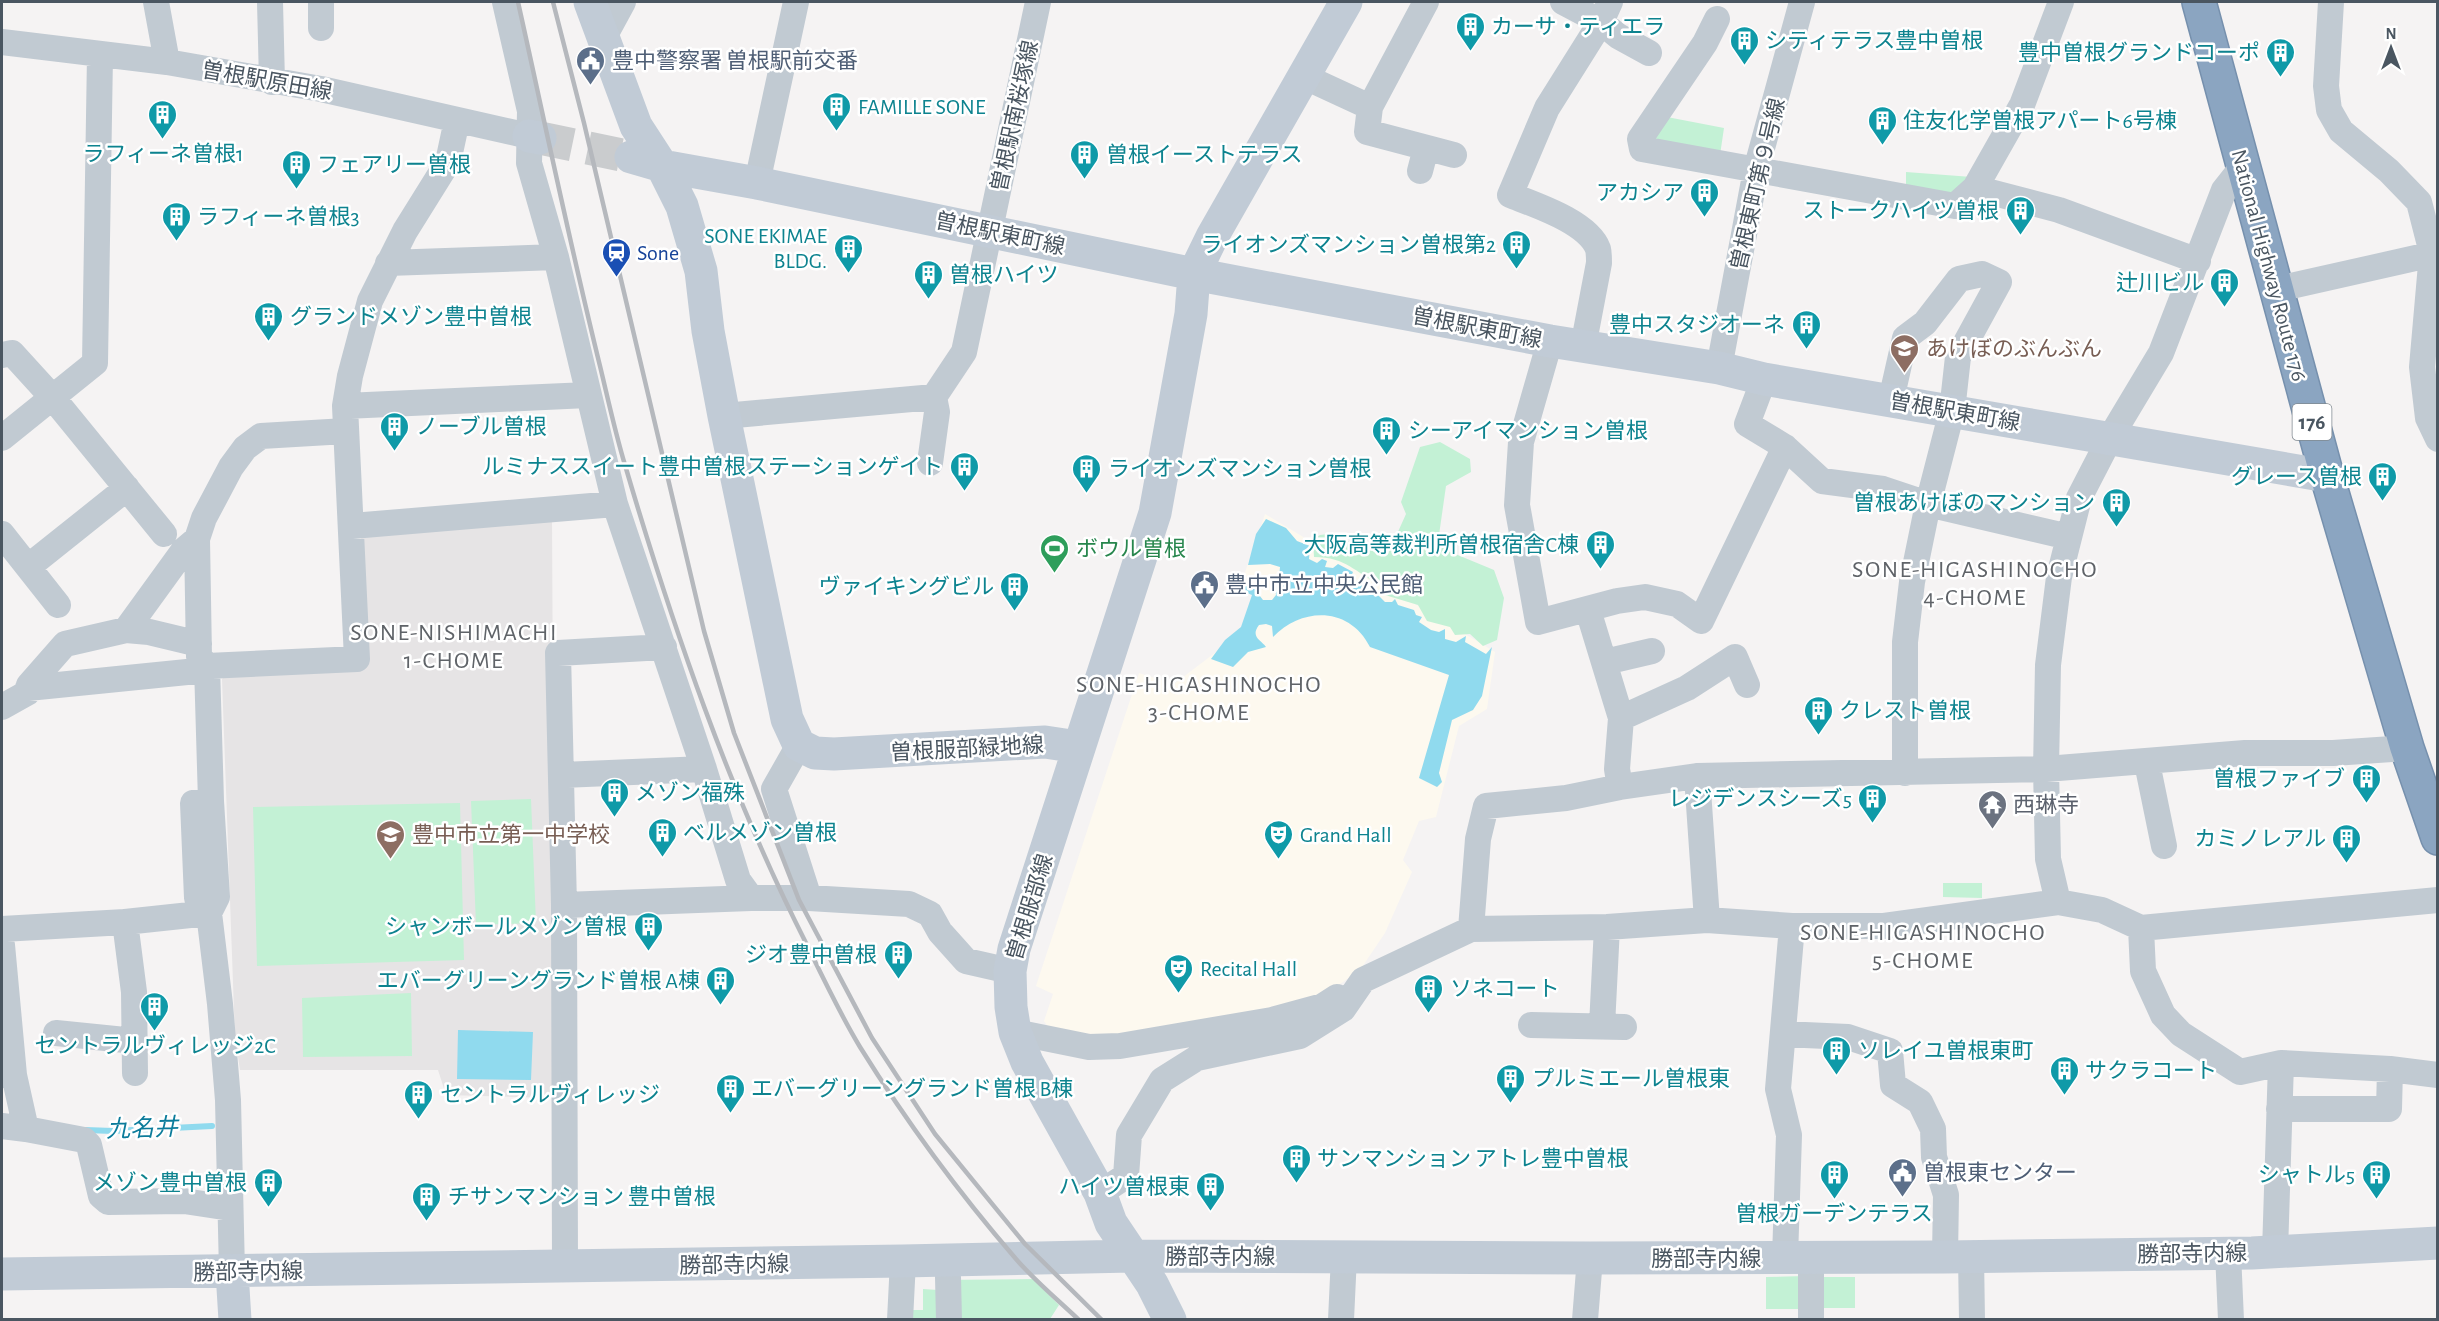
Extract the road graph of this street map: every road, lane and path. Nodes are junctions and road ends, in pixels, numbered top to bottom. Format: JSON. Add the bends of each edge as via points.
{"nodes":[{"id":1,"x":156,"y":2,"type":"edge"},
{"id":2,"x":270,"y":2,"type":"edge"},
{"id":3,"x":321,"y":2,"type":"edge"},
{"id":4,"x":505,"y":2,"type":"edge"},
{"id":5,"x":590,"y":2,"type":"edge"},
{"id":6,"x":623,"y":2,"type":"edge"},
{"id":7,"x":796,"y":2,"type":"edge"},
{"id":8,"x":1346,"y":2,"type":"edge"},
{"id":9,"x":1426,"y":2,"type":"edge"},
{"id":10,"x":1563,"y":2,"type":"edge"},
{"id":11,"x":1802,"y":2,"type":"edge"},
{"id":12,"x":2061,"y":2,"type":"edge"},
{"id":13,"x":2199,"y":2,"type":"edge"},
{"id":14,"x":2331,"y":2,"type":"edge"},
{"id":15,"x":1032,"y":3,"type":"edge"},
{"id":16,"x":1606,"y":12,"type":"edge"},
{"id":17,"x":1717,"y":19,"type":"dead end"},
{"id":18,"x":321,"y":28,"type":"dead end"},
{"id":19,"x":603,"y":37,"type":"junction"},
{"id":20,"x":2,"y":42,"type":"edge"},
{"id":21,"x":1649,"y":53,"type":"dead end"},
{"id":22,"x":100,"y":55,"type":"junction"},
{"id":23,"x":167,"y":62,"type":"junction"},
{"id":24,"x":1303,"y":76,"type":"junction"},
{"id":25,"x":272,"y":82,"type":"junction"},
{"id":26,"x":1370,"y":107,"type":"junction"},
{"id":27,"x":457,"y":120,"type":"junction"},
{"id":28,"x":534,"y":137,"type":"junction"},
{"id":29,"x":1454,"y":155,"type":"dead end"},
{"id":30,"x":631,"y":157,"type":"tunnel mouth"},
{"id":31,"x":662,"y":166,"type":"junction"},
{"id":32,"x":2243,"y":166,"type":"junction"},
{"id":33,"x":1756,"y":170,"type":"junction"},
{"id":34,"x":757,"y":183,"type":"junction"},
{"id":35,"x":1975,"y":188,"type":"junction"},
{"id":36,"x":991,"y":231,"type":"junction"},
{"id":37,"x":2435,"y":253,"type":"edge"},
{"id":38,"x":556,"y":257,"type":"junction"},
{"id":39,"x":2198,"y":261,"type":"junction"},
{"id":40,"x":388,"y":263,"type":"junction"},
{"id":41,"x":1194,"y":274,"type":"junction"},
{"id":42,"x":2278,"y":289,"type":"junction"},
{"id":43,"x":1550,"y":341,"type":"junction"},
{"id":44,"x":1583,"y":347,"type":"junction"},
{"id":45,"x":2,"y":355,"type":"edge"},
{"id":46,"x":1719,"y":368,"type":"junction"},
{"id":47,"x":1764,"y":379,"type":"junction"},
{"id":48,"x":588,"y":395,"type":"junction"},
{"id":49,"x":934,"y":397,"type":"junction"},
{"id":50,"x":53,"y":398,"type":"junction"},
{"id":51,"x":1891,"y":400,"type":"junction"},
{"id":52,"x":345,"y":406,"type":"junction"},
{"id":53,"x":1952,"y":411,"type":"junction"},
{"id":54,"x":724,"y":416,"type":"junction"},
{"id":55,"x":346,"y":431,"type":"junction"},
{"id":56,"x":2,"y":438,"type":"edge"},
{"id":57,"x":2110,"y":438,"type":"junction"},
{"id":58,"x":2438,"y":439,"type":"edge"},
{"id":59,"x":1785,"y":447,"type":"junction"},
{"id":60,"x":930,"y":462,"type":"dead end"},
{"id":61,"x":2327,"y":476,"type":"junction"},
{"id":62,"x":127,"y":488,"type":"junction"},
{"id":63,"x":615,"y":504,"type":"junction"},
{"id":64,"x":1928,"y":504,"type":"junction"},
{"id":65,"x":352,"y":526,"type":"junction"},
{"id":66,"x":2,"y":534,"type":"edge"},
{"id":67,"x":164,"y":534,"type":"dead end"},
{"id":68,"x":2069,"y":537,"type":"junction"},
{"id":69,"x":197,"y":538,"type":"junction"},
{"id":70,"x":28,"y":567,"type":"junction"},
{"id":71,"x":58,"y":605,"type":"dead end"},
{"id":72,"x":1588,"y":610,"type":"junction"},
{"id":73,"x":126,"y":630,"type":"junction"},
{"id":74,"x":664,"y":647,"type":"junction"},
{"id":75,"x":1652,"y":651,"type":"dead end"},
{"id":76,"x":204,"y":660,"type":"junction"},
{"id":77,"x":1605,"y":662,"type":"junction"},
{"id":78,"x":1747,"y":685,"type":"dead end"},
{"id":79,"x":28,"y":688,"type":"junction"},
{"id":80,"x":2,"y":707,"type":"edge"},
{"id":81,"x":1621,"y":718,"type":"junction"},
{"id":82,"x":799,"y":745,"type":"junction"},
{"id":83,"x":1078,"y":747,"type":"junction"},
{"id":84,"x":2407,"y":748,"type":"junction"},
{"id":85,"x":2147,"y":763,"type":"junction"},
{"id":86,"x":704,"y":769,"type":"junction"},
{"id":87,"x":2046,"y":769,"type":"junction"},
{"id":88,"x":1905,"y":773,"type":"junction"},
{"id":89,"x":561,"y":775,"type":"junction"},
{"id":90,"x":1697,"y":776,"type":"junction"},
{"id":91,"x":2429,"y":784,"type":"edge"},
{"id":92,"x":1620,"y":787,"type":"junction"},
{"id":93,"x":2438,"y":838,"type":"edge"},
{"id":94,"x":2164,"y":846,"type":"dead end"},
{"id":95,"x":751,"y":898,"type":"junction"},
{"id":96,"x":810,"y":898,"type":"junction"},
{"id":97,"x":2438,"y":900,"type":"edge"},
{"id":98,"x":2058,"y":902,"type":"junction"},
{"id":99,"x":564,"y":905,"type":"junction"},
{"id":100,"x":209,"y":913,"type":"junction"},
{"id":101,"x":1707,"y":920,"type":"junction"},
{"id":102,"x":125,"y":922,"type":"junction"},
{"id":103,"x":1792,"y":926,"type":"junction"},
{"id":104,"x":1607,"y":927,"type":"junction"},
{"id":105,"x":2141,"y":928,"type":"junction"},
{"id":106,"x":2,"y":929,"type":"edge"},
{"id":107,"x":1471,"y":929,"type":"junction"},
{"id":108,"x":2,"y":945,"type":"edge"},
{"id":109,"x":1010,"y":971,"type":"junction"},
{"id":110,"x":1363,"y":980,"type":"junction"},
{"id":111,"x":1531,"y":1025,"type":"dead end"},
{"id":112,"x":1016,"y":1032,"type":"junction"},
{"id":113,"x":56,"y":1033,"type":"dead end"},
{"id":114,"x":1783,"y":1034,"type":"junction"},
{"id":115,"x":135,"y":1041,"type":"junction"},
{"id":116,"x":2281,"y":1063,"type":"junction"},
{"id":117,"x":2390,"y":1069,"type":"junction"},
{"id":118,"x":135,"y":1073,"type":"dead end"},
{"id":119,"x":8,"y":1075,"type":"edge"},
{"id":120,"x":2438,"y":1075,"type":"edge"},
{"id":121,"x":2279,"y":1108,"type":"junction"},
{"id":122,"x":14,"y":1128,"type":"edge"},
{"id":123,"x":1100,"y":1193,"type":"junction"},
{"id":124,"x":230,"y":1208,"type":"junction"},
{"id":125,"x":2438,"y":1243,"type":"edge"},
{"id":126,"x":2275,"y":1252,"type":"junction"},
{"id":127,"x":2228,"y":1253,"type":"junction"},
{"id":128,"x":1132,"y":1256,"type":"junction"},
{"id":129,"x":1344,"y":1256,"type":"junction"},
{"id":130,"x":1958,"y":1257,"type":"junction"},
{"id":131,"x":1590,"y":1258,"type":"junction"},
{"id":132,"x":1798,"y":1258,"type":"junction"},
{"id":133,"x":903,"y":1261,"type":"junction"},
{"id":134,"x":565,"y":1266,"type":"junction"},
{"id":135,"x":232,"y":1272,"type":"junction"},
{"id":136,"x":2,"y":1274,"type":"edge"},
{"id":137,"x":948,"y":1277,"type":"dead end"},
{"id":138,"x":235,"y":1320,"type":"edge"},
{"id":139,"x":900,"y":1320,"type":"edge"},
{"id":140,"x":949,"y":1320,"type":"edge"},
{"id":141,"x":1170,"y":1320,"type":"edge"},
{"id":142,"x":1341,"y":1320,"type":"edge"},
{"id":143,"x":1585,"y":1320,"type":"edge"},
{"id":144,"x":1811,"y":1320,"type":"edge"},
{"id":145,"x":1972,"y":1320,"type":"edge"},
{"id":146,"x":2231,"y":1320,"type":"edge"}],
"edges":[{"from":1,"to":23,"type":"street"},
{"from":2,"to":25,"type":"street"},
{"from":3,"to":18,"type":"street"},
{"from":4,"to":28,"type":"street"},
{"from":5,"to":19,"type":"street"},
{"from":6,"to":19,"type":"street"},
{"from":7,"to":34,"type":"street"},
{"from":8,"to":24,"type":"street"},
{"from":9,"to":26,"type":"street"},
{"from":10,"to":16,"type":"street"},
{"from":11,"to":33,"type":"street","name":"曽根東町第９号線"},
{"from":12,"to":35,"type":"street","via":[[2022,105]]},
{"from":13,"to":32,"type":"highway","name":"National Highway Route 176","number":"176"},
{"from":14,"to":37,"type":"street","via":[[2328,110],[2341,131],[2419,202]]},
{"from":15,"to":36,"type":"street","name":"曽根駅南桜塚線"},
{"from":16,"to":21,"type":"street","via":[[1618,36]]},
{"from":16,"to":44,"type":"street","via":[[1547,108],[1510,195],[1562,217],[1590,237],[1598,249],[1599,263]]},
{"from":17,"to":33,"type":"street","via":[[1641,139],[1642,149]]},
{"from":19,"to":31,"type":"street","via":[[636,126]]},
{"from":20,"to":22,"type":"street","name":"曽根駅原田線"},
{"from":22,"to":23,"type":"street","name":"曽根駅原田線"},
{"from":22,"to":50,"type":"street","via":[[95,363]]},
{"from":23,"to":25,"type":"street","name":"曽根駅原田線"},
{"from":24,"to":26,"type":"street"},
{"from":24,"to":41,"type":"street"},
{"from":25,"to":27,"type":"street","name":"曽根駅原田線","via":[[321,89]]},
{"from":26,"to":29,"type":"street","via":[[1367,132],[1423,159]]},
{"from":27,"to":28,"type":"street","name":"曽根駅原田線"},
{"from":27,"to":40,"type":"street","via":[[448,162]]},
{"from":28,"to":38,"type":"street","via":[[529,163]]},
{"from":30,"to":31,"type":"street","name":"曽根駅東町線"},
{"from":31,"to":34,"type":"street","name":"曽根駅東町線"},
{"from":31,"to":54,"type":"street","via":[[682,206],[701,271]]},
{"from":32,"to":39,"type":"street","via":[[2224,190]]},
{"from":32,"to":42,"type":"highway","name":"National Highway Route 176","number":"176"},
{"from":33,"to":35,"type":"street","via":[[1955,206]]},
{"from":33,"to":46,"type":"street","name":"曽根東町第９号線"},
{"from":34,"to":36,"type":"street","name":"曽根駅東町線"},
{"from":35,"to":39,"type":"street","via":[[2059,210]]},
{"from":36,"to":41,"type":"street","name":"曽根駅東町線"},
{"from":36,"to":49,"type":"street","name":"曽根駅南桜塚線","via":[[964,352]]},
{"from":37,"to":42,"type":"street"},
{"from":37,"to":58,"type":"street","via":[[2422,367],[2428,418]]},
{"from":38,"to":40,"type":"street"},
{"from":38,"to":48,"type":"street"},
{"from":39,"to":57,"type":"street","via":[[2161,353]]},
{"from":40,"to":52,"type":"street","via":[[370,301]]},
{"from":41,"to":43,"type":"street","name":"曽根駅東町線"},
{"from":41,"to":83,"type":"street","via":[[1191,314],[1155,513]]},
{"from":42,"to":61,"type":"highway","name":"National Highway Route 176","number":"176"},
{"from":43,"to":44,"type":"street","name":"曽根駅東町線"},
{"from":43,"to":72,"type":"street","via":[[1521,442],[1517,506],[1538,622]]},
{"from":44,"to":46,"type":"street","name":"曽根駅東町線"},
{"from":45,"to":50,"type":"street","via":[[12,353]]},
{"from":46,"to":47,"type":"street","name":"曽根駅東町線"},
{"from":47,"to":51,"type":"street","name":"曽根駅東町線"},
{"from":47,"to":59,"type":"street","via":[[1748,424]]},
{"from":48,"to":52,"type":"street"},
{"from":48,"to":63,"type":"street"},
{"from":49,"to":54,"type":"street"},
{"from":49,"to":60,"type":"street","via":[[937,412]]},
{"from":50,"to":56,"type":"street"},
{"from":50,"to":62,"type":"street"},
{"from":51,"to":53,"type":"street","name":"曽根駅東町線"},
{"from":51,"to":53,"type":"street","via":[[1905,338],[1925,323],[1959,279],[1982,274],[1999,282],[1958,357]]},
{"from":52,"to":55,"type":"street"},
{"from":53,"to":57,"type":"street","name":"曽根駅東町線"},
{"from":53,"to":64,"type":"street"},
{"from":54,"to":82,"type":"street","via":[[787,719]]},
{"from":55,"to":65,"type":"street"},
{"from":55,"to":69,"type":"street","via":[[261,436],[245,448],[231,467]]},
{"from":57,"to":61,"type":"street","name":"曽根駅東町線"},
{"from":57,"to":68,"type":"street","via":[[2079,498]]},
{"from":59,"to":64,"type":"street","via":[[1821,482],[1883,489]]},
{"from":59,"to":72,"type":"street","via":[[1701,621],[1677,604],[1645,597]]},
{"from":61,"to":84,"type":"highway","name":"National Highway Route 176","number":"176"},
{"from":62,"to":67,"type":"street"},
{"from":62,"to":70,"type":"street"},
{"from":63,"to":65,"type":"street"},
{"from":63,"to":74,"type":"street"},
{"from":64,"to":68,"type":"street"},
{"from":64,"to":88,"type":"street","via":[[1905,642]]},
{"from":65,"to":76,"type":"street","via":[[357,659]]},
{"from":66,"to":70,"type":"street"},
{"from":68,"to":87,"type":"street","via":[[2059,577],[2048,665]]},
{"from":69,"to":73,"type":"street","via":[[184,549]]},
{"from":69,"to":76,"type":"street"},
{"from":70,"to":71,"type":"street"},
{"from":72,"to":77,"type":"street"},
{"from":73,"to":76,"type":"street","via":[[149,632]]},
{"from":73,"to":79,"type":"street","via":[[65,644]]},
{"from":74,"to":86,"type":"street"},
{"from":74,"to":89,"type":"street","via":[[558,653]]},
{"from":75,"to":77,"type":"street"},
{"from":76,"to":79,"type":"street"},
{"from":76,"to":100,"type":"street","via":[[211,801],[193,803],[197,898]]},
{"from":77,"to":81,"type":"street"},
{"from":78,"to":81,"type":"street","via":[[1735,657],[1687,688]]},
{"from":79,"to":80,"type":"street","via":[[27,693]]},
{"from":81,"to":92,"type":"street","via":[[1617,768]]},
{"from":82,"to":83,"type":"street","name":"曽根服部緑地線","via":[[815,753],[834,754],[1045,742]]},
{"from":82,"to":96,"type":"street","via":[[774,789]]},
{"from":83,"to":109,"type":"street","name":"曽根服部線"},
{"from":84,"to":85,"type":"street","via":[[2245,753]]},
{"from":84,"to":91,"type":"highway","name":"National Highway Route 176","number":"176"},
{"from":85,"to":87,"type":"street"},
{"from":85,"to":94,"type":"street"},
{"from":86,"to":89,"type":"street"},
{"from":86,"to":95,"type":"street","via":[[738,880]]},
{"from":87,"to":88,"type":"street"},
{"from":87,"to":98,"type":"street","via":[[2048,859]]},
{"from":88,"to":90,"type":"street"},
{"from":89,"to":99,"type":"street"},
{"from":90,"to":92,"type":"street"},
{"from":90,"to":101,"type":"street"},
{"from":91,"to":93,"type":"highway","name":"National Highway Route 176","number":"176"},
{"from":92,"to":107,"type":"street","via":[[1566,798],[1486,806],[1478,839]]},
{"from":95,"to":96,"type":"street"},
{"from":95,"to":99,"type":"street"},
{"from":96,"to":109,"type":"street","via":[[909,904],[930,914],[940,932],[966,961]]},
{"from":97,"to":105,"type":"street"},
{"from":98,"to":103,"type":"street","via":[[1884,926]]},
{"from":98,"to":105,"type":"street","via":[[2102,910]]},
{"from":99,"to":134,"type":"street"},
{"from":100,"to":102,"type":"street"},
{"from":100,"to":124,"type":"street","via":[[227,1090]]},
{"from":101,"to":103,"type":"street"},
{"from":101,"to":104,"type":"street"},
{"from":102,"to":106,"type":"street"},
{"from":102,"to":115,"type":"street","via":[[134,992]]},
{"from":103,"to":114,"type":"street"},
{"from":104,"to":107,"type":"street"},
{"from":104,"to":111,"type":"street","via":[[1613,1026]]},
{"from":105,"to":116,"type":"street","via":[[2143,971],[2163,1015],[2181,1034],[2240,1072]]},
{"from":107,"to":110,"type":"street"},
{"from":108,"to":119,"type":"street"},
{"from":109,"to":112,"type":"street","name":"曽根服部線"},
{"from":110,"to":112,"type":"street","via":[[1313,1009],[1272,1020],[1120,1046],[1089,1047]]},
{"from":110,"to":123,"type":"street","via":[[1343,1009],[1300,1036],[1197,1058],[1162,1080],[1129,1135],[1126,1176]]},
{"from":112,"to":123,"type":"street","name":"曽根服部線","via":[[1027,1062]]},
{"from":113,"to":115,"type":"street"},
{"from":114,"to":130,"type":"street","via":[[1848,1037],[1890,1051],[1893,1085],[1920,1102],[1933,1129],[1934,1157]]},
{"from":114,"to":132,"type":"street","via":[[1778,1089],[1789,1135]]},
{"from":115,"to":118,"type":"street"},
{"from":116,"to":117,"type":"street"},
{"from":116,"to":121,"type":"street"},
{"from":117,"to":120,"type":"street"},
{"from":117,"to":121,"type":"street","via":[[2389,1109]]},
{"from":119,"to":122,"type":"street"},
{"from":121,"to":126,"type":"street"},
{"from":122,"to":124,"type":"street","via":[[84,1140],[89,1145],[101,1196],[108,1202],[184,1201]]},
{"from":123,"to":128,"type":"street","name":"曽根服部線","via":[[1111,1223]]},
{"from":124,"to":135,"type":"street"},
{"from":125,"to":126,"type":"street","name":"勝部寺内線"},
{"from":126,"to":127,"type":"street","name":"勝部寺内線"},
{"from":127,"to":130,"type":"street","name":"勝部寺内線"},
{"from":127,"to":146,"type":"street"},
{"from":128,"to":129,"type":"street","name":"勝部寺内線"},
{"from":128,"to":133,"type":"street","name":"勝部寺内線"},
{"from":128,"to":141,"type":"street","name":"曽根服部線"},
{"from":129,"to":131,"type":"street","name":"勝部寺内線"},
{"from":129,"to":142,"type":"street"},
{"from":130,"to":132,"type":"street","name":"勝部寺内線"},
{"from":130,"to":145,"type":"street"},
{"from":131,"to":132,"type":"street","name":"勝部寺内線"},
{"from":131,"to":143,"type":"street"},
{"from":132,"to":144,"type":"street"},
{"from":133,"to":134,"type":"street","name":"勝部寺内線"},
{"from":133,"to":139,"type":"street"},
{"from":134,"to":135,"type":"street","name":"勝部寺内線"},
{"from":135,"to":136,"type":"street","name":"勝部寺内線"},
{"from":135,"to":138,"type":"street"},
{"from":137,"to":140,"type":"street"}]}
